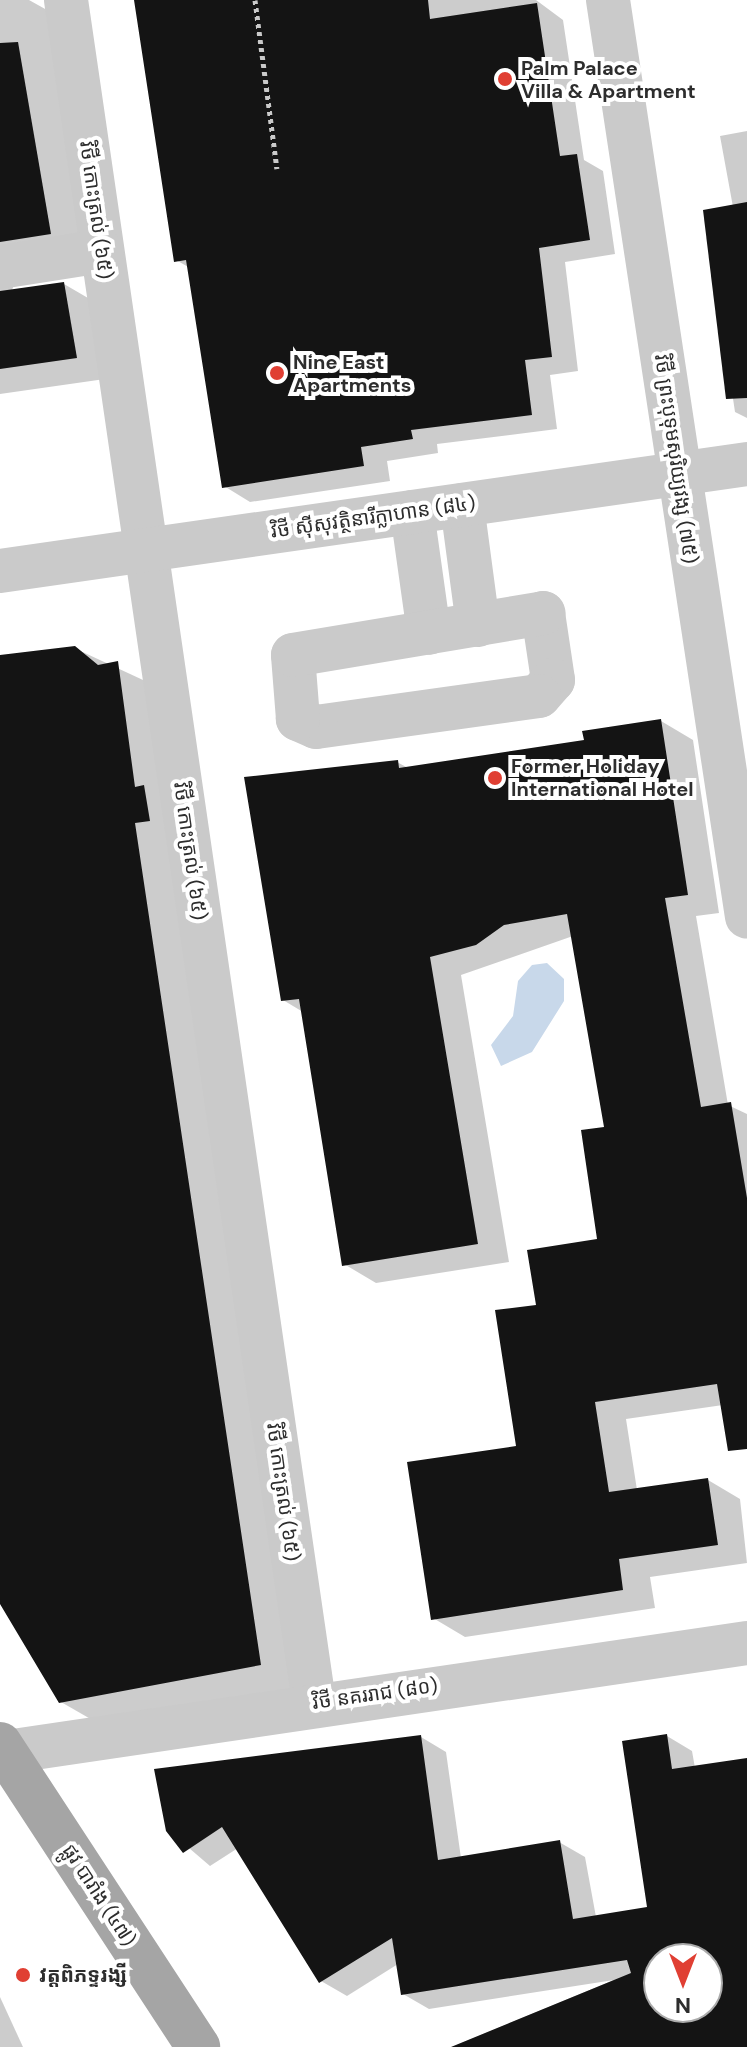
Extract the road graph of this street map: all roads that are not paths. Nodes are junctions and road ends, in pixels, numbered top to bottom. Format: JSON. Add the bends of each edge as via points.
{"nodes":[{"id":1,"x":66,"y":0,"type":"edge"},
{"id":2,"x":608,"y":0,"type":"edge"},
{"id":3,"x":102,"y":251,"type":"junction"},
{"id":4,"x":0,"y":267,"type":"edge"},
{"id":5,"x":747,"y":464,"type":"edge"},
{"id":6,"x":679,"y":474,"type":"junction"},
{"id":7,"x":462,"y":505,"type":"junction"},
{"id":8,"x":412,"y":512,"type":"junction"},
{"id":9,"x":146,"y":550,"type":"junction"},
{"id":10,"x":0,"y":571,"type":"edge"},
{"id":11,"x":478,"y":625,"type":"junction"},
{"id":12,"x":429,"y":633,"type":"junction"},
{"id":13,"x":747,"y":917,"type":"edge"},
{"id":14,"x":747,"y":1643,"type":"edge"},
{"id":15,"x":314,"y":1702,"type":"junction"},
{"id":16,"x":1,"y":1749,"type":"edge"},
{"id":17,"x":198,"y":2047,"type":"edge"}],
"edges":[{"from":1,"to":3,"type":"street","name":"វិថី កោះត្រល់ (៦៥)"},
{"from":2,"to":6,"type":"street","name":"វិថី ព្រះបុទុមសុរិយ្យវង្ស (៧៥)"},
{"from":3,"to":4,"type":"street"},
{"from":3,"to":9,"type":"street","name":"វិថី កោះត្រល់ (៦៥)"},
{"from":5,"to":6,"type":"street","name":"វិថី ស៊ីសុវត្ថិនារីក្លាហាន (៨៤)"},
{"from":6,"to":7,"type":"street","name":"វិថី ស៊ីសុវត្ថិនារីក្លាហាន (៨៤)"},
{"from":6,"to":13,"type":"street","name":"វិថី ព្រះបុទុមសុរិយ្យវង្ស (៧៥)"},
{"from":7,"to":8,"type":"street","name":"វិថី ស៊ីសុវត្ថិនារីក្លាហាន (៨៤)"},
{"from":7,"to":11,"type":"street"},
{"from":8,"to":9,"type":"street","name":"វិថី ស៊ីសុវត្ថិនារីក្លាហាន (៨៤)"},
{"from":8,"to":12,"type":"street"},
{"from":9,"to":10,"type":"street","name":"វិថី ស៊ីសុវត្ថិនារីក្លាហាន (៨៤)"},
{"from":9,"to":15,"type":"street","name":"វិថី កោះត្រល់ (៦៥)"},
{"from":11,"to":12,"type":"street"},
{"from":11,"to":12,"type":"street","via":[[543,613],[550,689],[316,727],[298,719],[293,655]]},
{"from":14,"to":15,"type":"street","name":"វិថី នគររាជ (៨០)"},
{"from":15,"to":16,"type":"street","name":"វិថី នគររាជ (៨០)"},
{"from":16,"to":17,"type":"main road","name":"ផ្លូវ បារាំង (៤៧)"}]}
